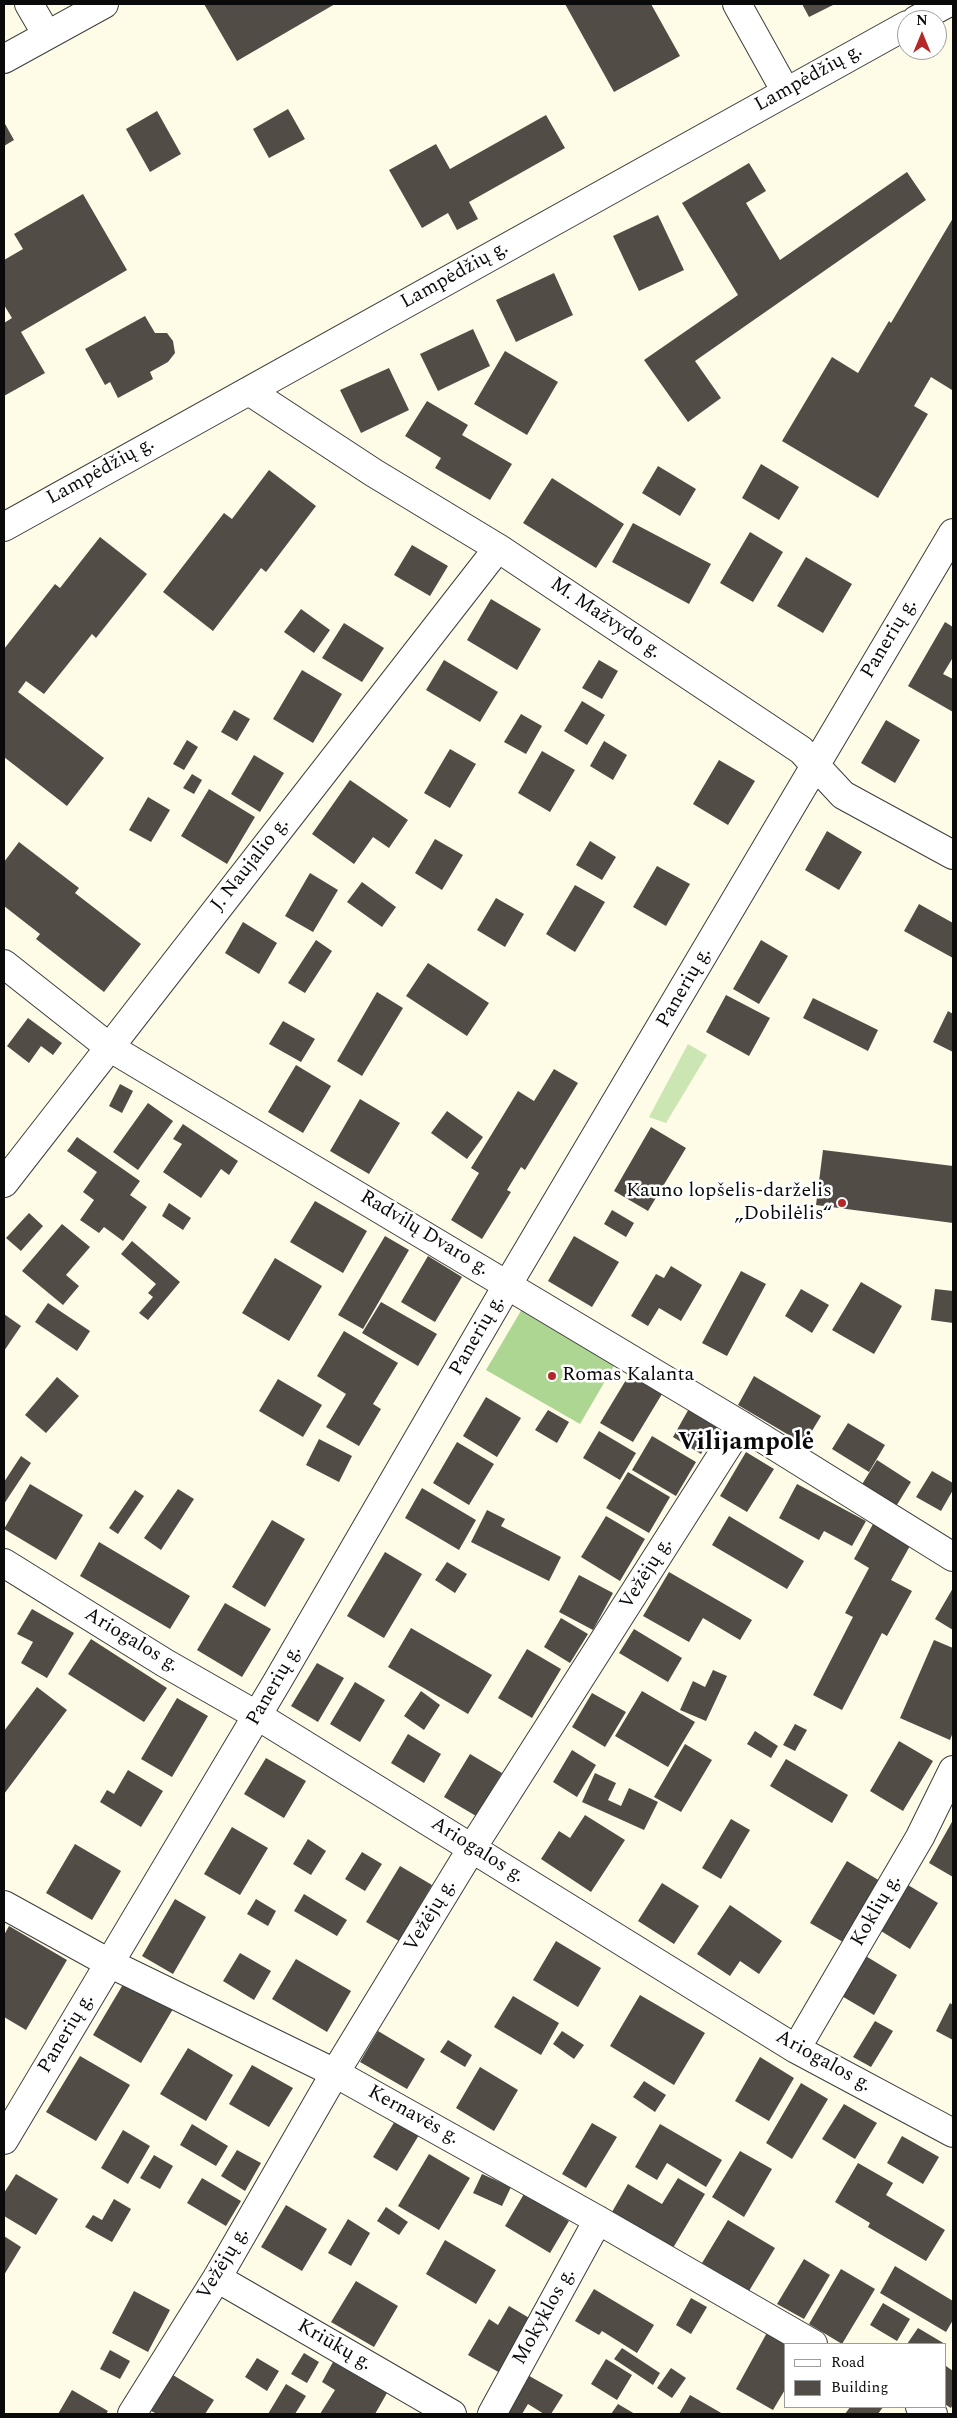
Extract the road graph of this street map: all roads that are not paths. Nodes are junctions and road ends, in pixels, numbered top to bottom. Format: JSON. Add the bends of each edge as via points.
{"nodes":[{"id":1,"x":29,"y":4,"type":"edge"},
{"id":2,"x":104,"y":4,"type":"edge"},
{"id":3,"x":737,"y":4,"type":"edge"},
{"id":4,"x":946,"y":4,"type":"edge"},
{"id":5,"x":935,"y":10,"type":"edge"},
{"id":6,"x":897,"y":31,"type":"edge"},
{"id":7,"x":47,"y":35,"type":"junction"},
{"id":8,"x":4,"y":60,"type":"edge"},
{"id":9,"x":786,"y":92,"type":"junction"},
{"id":10,"x":249,"y":391,"type":"junction"},
{"id":11,"x":4,"y":527,"type":"edge"},
{"id":12,"x":953,"y":533,"type":"edge"},
{"id":13,"x":498,"y":548,"type":"junction"},
{"id":14,"x":815,"y":765,"type":"junction"},
{"id":15,"x":953,"y":855,"type":"edge"},
{"id":16,"x":4,"y":964,"type":"edge"},
{"id":17,"x":109,"y":1047,"type":"junction"},
{"id":18,"x":4,"y":1183,"type":"edge"},
{"id":19,"x":508,"y":1284,"type":"junction"},
{"id":20,"x":742,"y":1425,"type":"junction"},
{"id":21,"x":953,"y":1557,"type":"edge"},
{"id":22,"x":4,"y":1563,"type":"edge"},
{"id":23,"x":258,"y":1716,"type":"junction"},
{"id":24,"x":953,"y":1770,"type":"edge"},
{"id":25,"x":472,"y":1848,"type":"junction"},
{"id":26,"x":4,"y":1905,"type":"edge"},
{"id":27,"x":109,"y":1963,"type":"junction"},
{"id":28,"x":796,"y":2048,"type":"junction"},
{"id":29,"x":335,"y":2073,"type":"junction"},
{"id":30,"x":953,"y":2133,"type":"edge"},
{"id":31,"x":4,"y":2140,"type":"edge"},
{"id":32,"x":598,"y":2220,"type":"junction"},
{"id":33,"x":217,"y":2278,"type":"junction"},
{"id":34,"x":811,"y":2343,"type":"edge"},
{"id":35,"x":922,"y":2408,"type":"edge"},
{"id":36,"x":132,"y":2414,"type":"edge"},
{"id":37,"x":452,"y":2414,"type":"edge"},
{"id":38,"x":492,"y":2414,"type":"edge"},
{"id":39,"x":933,"y":2414,"type":"edge"}],
"edges":[{"from":1,"to":7,"type":"street"},
{"from":2,"to":7,"type":"street"},
{"from":3,"to":9,"type":"street"},
{"from":4,"to":5,"type":"street"},
{"from":6,"to":9,"type":"street","name":"Lampėdžių g."},
{"from":7,"to":8,"type":"street"},
{"from":9,"to":10,"type":"street","name":"Lampėdžių g."},
{"from":10,"to":11,"type":"street","name":"Lampėdžių g."},
{"from":10,"to":13,"type":"street","name":"M. Mažvydo g.","via":[[374,473]]},
{"from":12,"to":14,"type":"street","name":"Panerių g."},
{"from":13,"to":14,"type":"street","name":"M. Mažvydo g.","via":[[801,750]]},
{"from":13,"to":17,"type":"street","name":"J. Naujalio g."},
{"from":14,"to":15,"type":"street","name":"M. Mažvydo g.","via":[[843,795]]},
{"from":14,"to":19,"type":"street","name":"Panerių g."},
{"from":16,"to":17,"type":"street","name":"Radvilų Dvaro g."},
{"from":17,"to":18,"type":"street","name":"J. Naujalio g."},
{"from":17,"to":19,"type":"street","name":"Radvilų Dvaro g."},
{"from":19,"to":20,"type":"street","name":"Radvilų Dvaro g."},
{"from":19,"to":23,"type":"street","name":"Panerių g."},
{"from":20,"to":21,"type":"street","name":"Radvilų Dvaro g."},
{"from":20,"to":25,"type":"street","name":"Vežėjų g."},
{"from":22,"to":23,"type":"street","name":"Ariogalos g.","via":[[165,1663]]},
{"from":23,"to":25,"type":"street","name":"Ariogalos g."},
{"from":23,"to":27,"type":"street","name":"Panerių g."},
{"from":24,"to":28,"type":"street","name":"Koklių g.","via":[[920,1837]]},
{"from":25,"to":28,"type":"street","name":"Ariogalos g."},
{"from":25,"to":29,"type":"street","name":"Vežėjų g."},
{"from":26,"to":27,"type":"street","name":"Kernavės g."},
{"from":27,"to":29,"type":"street","name":"Kernavės g."},
{"from":27,"to":31,"type":"street","name":"Panerių g."},
{"from":28,"to":30,"type":"street","name":"Ariogalos g."},
{"from":29,"to":32,"type":"street","name":"Kernavės g."},
{"from":29,"to":33,"type":"street","name":"Vežėjų g."},
{"from":32,"to":34,"type":"street","name":"Kernavės g."},
{"from":32,"to":38,"type":"street","name":"Mokyklos g."},
{"from":33,"to":36,"type":"street","name":"Vežėjų g."},
{"from":33,"to":37,"type":"street","name":"Kriūkų g."},
{"from":35,"to":39,"type":"street"}]}
